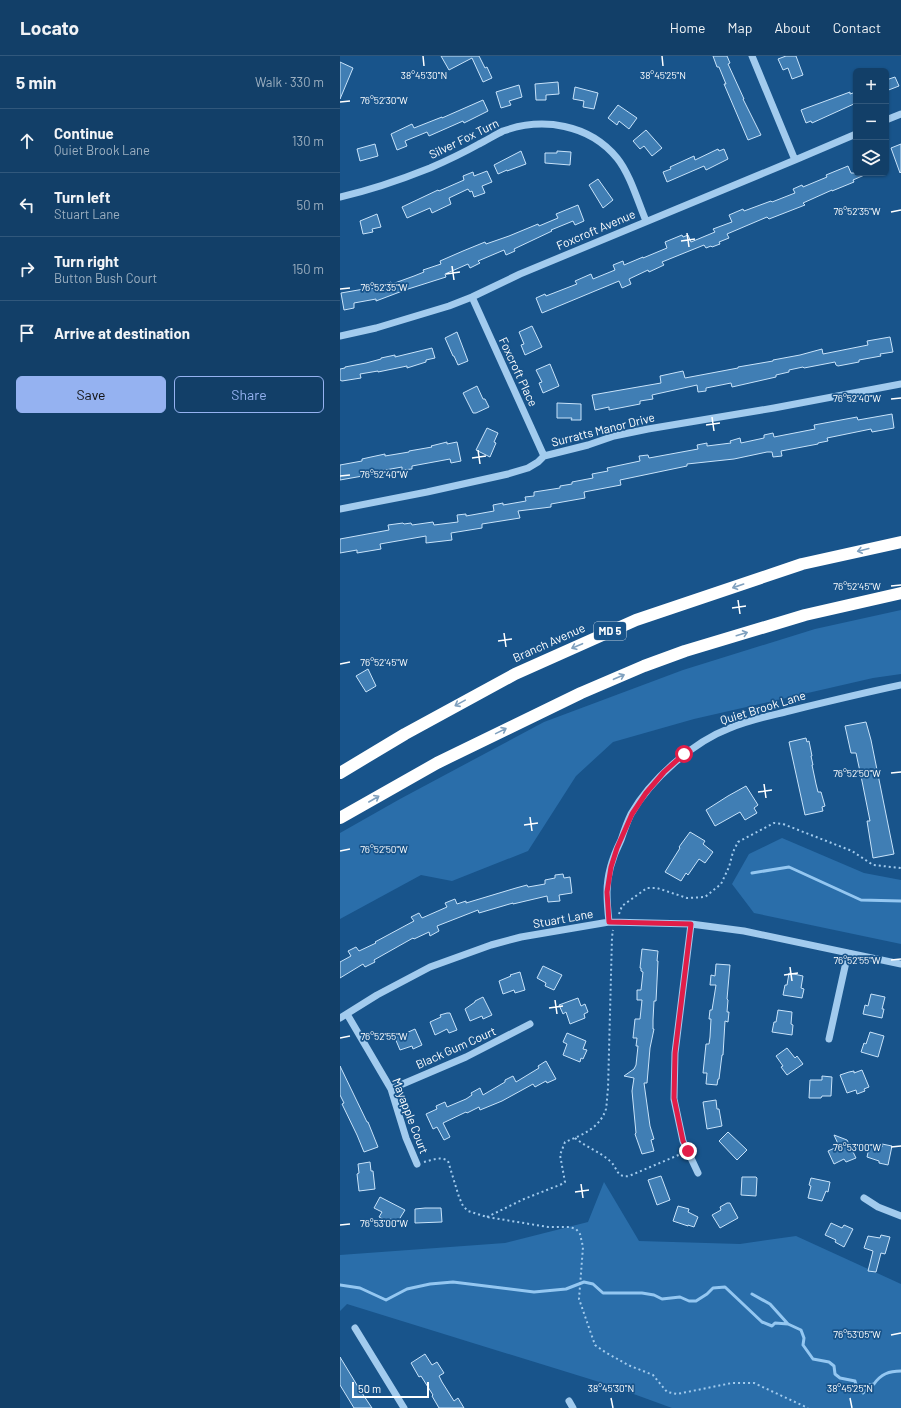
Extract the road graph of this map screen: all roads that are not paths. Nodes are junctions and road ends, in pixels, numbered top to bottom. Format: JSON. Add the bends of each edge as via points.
{"nodes":[{"id":1,"x":752,"y":56,"type":"edge"},
{"id":2,"x":901,"y":114,"type":"edge"},
{"id":3,"x":889,"y":119,"type":"edge"},
{"id":4,"x":853,"y":135,"type":"edge"},
{"id":5,"x":795,"y":160,"type":"junction"},
{"id":6,"x":340,"y":196,"type":"edge"},
{"id":7,"x":646,"y":221,"type":"junction"},
{"id":8,"x":472,"y":297,"type":"junction"},
{"id":9,"x":340,"y":336,"type":"edge"},
{"id":10,"x":901,"y":384,"type":"edge"},
{"id":11,"x":544,"y":456,"type":"junction"},
{"id":12,"x":340,"y":509,"type":"edge"},
{"id":13,"x":901,"y":542,"type":"edge"},
{"id":14,"x":901,"y":593,"type":"edge"},
{"id":15,"x":901,"y":685,"type":"edge"},
{"id":16,"x":340,"y":773,"type":"edge"},
{"id":17,"x":340,"y":818,"type":"edge"},
{"id":18,"x":612,"y":923,"type":"junction"},
{"id":19,"x":691,"y":924,"type":"junction"},
{"id":20,"x":848,"y":953,"type":"junction"},
{"id":21,"x":901,"y":964,"type":"edge"},
{"id":22,"x":343,"y":1016,"type":"edge"},
{"id":23,"x":530,"y":1024,"type":"dead end"},
{"id":24,"x":829,"y":1039,"type":"dead end"},
{"id":25,"x":391,"y":1089,"type":"junction"},
{"id":26,"x":417,"y":1164,"type":"road end"},
{"id":27,"x":698,"y":1173,"type":"dead end"},
{"id":28,"x":864,"y":1198,"type":"dead end"},
{"id":29,"x":901,"y":1216,"type":"edge"},
{"id":30,"x":355,"y":1328,"type":"dead end"},
{"id":31,"x":569,"y":1401,"type":"dead end"},
{"id":32,"x":404,"y":1408,"type":"edge"},
{"id":33,"x":573,"y":1408,"type":"edge"}],
"edges":[{"from":1,"to":5,"type":"street"},
{"from":2,"to":3,"type":"street"},
{"from":4,"to":5,"type":"street","name":"Foxcroft Avenue"},
{"from":5,"to":7,"type":"street","name":"Foxcroft Avenue"},
{"from":6,"to":7,"type":"street","name":"Silver Fox Turn","via":[[388,184],[423,171],[502,132],[530,125],[550,124],[586,134],[609,150],[624,171]]},
{"from":7,"to":8,"type":"street","name":"Foxcroft Avenue"},
{"from":8,"to":9,"type":"street","name":"Foxcroft Avenue","via":[[400,322]]},
{"from":8,"to":11,"type":"street","name":"Foxcroft Place"},
{"from":10,"to":11,"type":"street","name":"Surratts Manor Drive","via":[[648,429]]},
{"from":11,"to":12,"type":"street","name":"Surratts Manor Drive","via":[[528,468],[508,474]]},
{"from":13,"to":16,"type":"highway","name":"Branch Avenue","number":"MD 5","one_way":true,"via":[[802,564],[636,620],[515,674]]},
{"from":17,"to":14,"type":"highway","one_way":true,"via":[[437,763],[581,693],[644,666],[805,615]]},
{"from":15,"to":18,"type":"street","name":"Quiet Brook Lane","via":[[743,723],[706,739],[684,754],[646,793],[632,814],[617,848],[607,892]]},
{"from":18,"to":19,"type":"street","name":"Stuart Lane"},
{"from":18,"to":22,"type":"street","name":"Stuart Lane","via":[[528,936],[491,945],[430,967]]},
{"from":19,"to":20,"type":"street","name":"Stuart Lane","via":[[744,931]]},
{"from":19,"to":27,"type":"street","via":[[675,1053],[674,1098],[683,1141]]},
{"from":20,"to":21,"type":"street","name":"Stuart Lane"},
{"from":20,"to":24,"type":"street"},
{"from":22,"to":25,"type":"street","name":"Mayapple Court"},
{"from":23,"to":25,"type":"street","name":"Black Gum Court","via":[[466,1057]]},
{"from":25,"to":26,"type":"street","name":"Mayapple Court","via":[[403,1131]]},
{"from":28,"to":29,"type":"street"},
{"from":30,"to":32,"type":"street"},
{"from":31,"to":33,"type":"street"}]}
